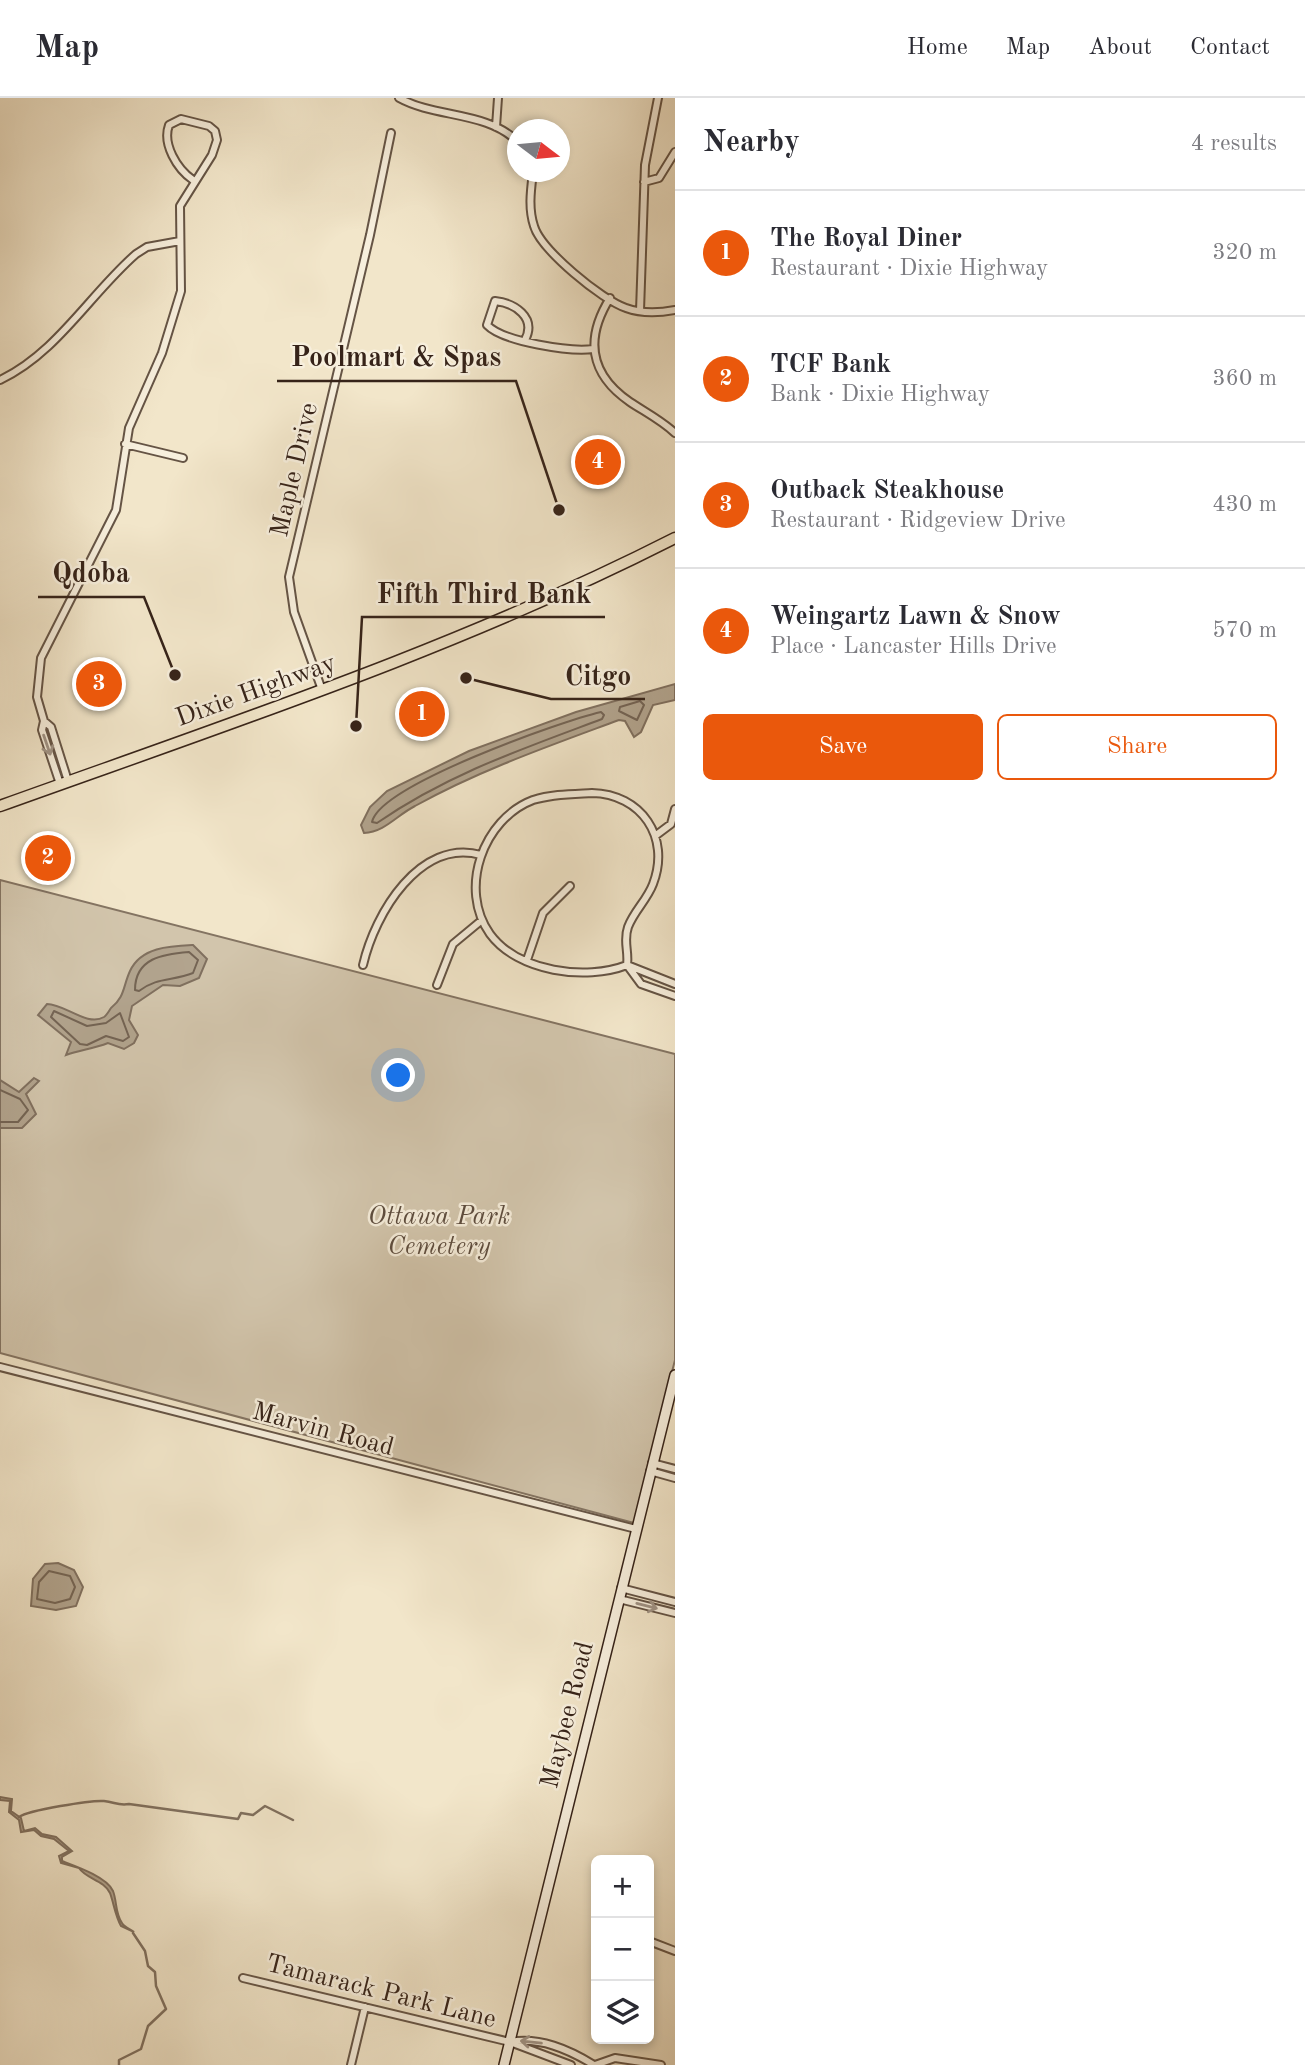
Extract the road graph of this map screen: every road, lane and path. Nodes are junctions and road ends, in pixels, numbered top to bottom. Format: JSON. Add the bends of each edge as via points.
{"nodes":[{"id":1,"x":398,"y":98,"type":"edge"},
{"id":2,"x":498,"y":98,"type":"edge"},
{"id":3,"x":658,"y":98,"type":"edge"},
{"id":4,"x":496,"y":127,"type":"junction"},
{"id":5,"x":391,"y":133,"type":"dead end"},
{"id":6,"x":507,"y":134,"type":"edge"},
{"id":7,"x":675,"y":152,"type":"edge"},
{"id":8,"x":193,"y":180,"type":"junction"},
{"id":9,"x":532,"y":182,"type":"edge"},
{"id":10,"x":644,"y":182,"type":"junction"},
{"id":11,"x":180,"y":241,"type":"junction"},
{"id":12,"x":610,"y":298,"type":"junction"},
{"id":13,"x":675,"y":310,"type":"edge"},
{"id":14,"x":640,"y":311,"type":"junction"},
{"id":15,"x":525,"y":340,"type":"junction"},
{"id":16,"x":593,"y":349,"type":"junction"},
{"id":17,"x":0,"y":380,"type":"edge"},
{"id":18,"x":675,"y":433,"type":"edge"},
{"id":19,"x":125,"y":444,"type":"junction"},
{"id":20,"x":183,"y":458,"type":"dead end"},
{"id":21,"x":675,"y":538,"type":"edge"},
{"id":22,"x":322,"y":690,"type":"junction"},
{"id":23,"x":64,"y":783,"type":"junction"},
{"id":24,"x":0,"y":806,"type":"edge"},
{"id":25,"x":675,"y":809,"type":"edge"},
{"id":26,"x":655,"y":836,"type":"junction"},
{"id":27,"x":481,"y":855,"type":"junction"},
{"id":28,"x":570,"y":886,"type":"dead end"},
{"id":29,"x":482,"y":920,"type":"junction"},
{"id":30,"x":527,"y":960,"type":"junction"},
{"id":31,"x":363,"y":965,"type":"dead end"},
{"id":32,"x":627,"y":965,"type":"junction"},
{"id":33,"x":664,"y":981,"type":"junction"},
{"id":34,"x":675,"y":984,"type":"edge"},
{"id":35,"x":437,"y":985,"type":"dead end"},
{"id":36,"x":660,"y":993,"type":"junction"},
{"id":37,"x":675,"y":996,"type":"edge"},
{"id":38,"x":0,"y":1367,"type":"edge"},
{"id":39,"x":675,"y":1375,"type":"edge"},
{"id":40,"x":651,"y":1467,"type":"junction"},
{"id":41,"x":675,"y":1469,"type":"edge"},
{"id":42,"x":675,"y":1478,"type":"edge"},
{"id":43,"x":636,"y":1529,"type":"junction"},
{"id":44,"x":621,"y":1588,"type":"junction"},
{"id":45,"x":619,"y":1599,"type":"junction"},
{"id":46,"x":675,"y":1602,"type":"edge"},
{"id":47,"x":675,"y":1613,"type":"edge"},
{"id":48,"x":654,"y":1943,"type":"edge"},
{"id":49,"x":675,"y":1951,"type":"edge"},
{"id":50,"x":243,"y":1978,"type":"dead end"},
{"id":51,"x":365,"y":2007,"type":"junction"},
{"id":52,"x":510,"y":2042,"type":"junction"},
{"id":53,"x":564,"y":2049,"type":"junction"},
{"id":54,"x":560,"y":2061,"type":"junction"},
{"id":55,"x":351,"y":2065,"type":"edge"},
{"id":56,"x":504,"y":2065,"type":"edge"},
{"id":57,"x":571,"y":2065,"type":"edge"},
{"id":58,"x":594,"y":2065,"type":"edge"},
{"id":59,"x":662,"y":2065,"type":"edge"}],
"edges":[{"from":1,"to":4,"type":"street"},
{"from":2,"to":4,"type":"street"},
{"from":3,"to":10,"type":"street","via":[[646,148]]},
{"from":4,"to":6,"type":"street"},
{"from":5,"to":22,"type":"street","name":"Maple Drive","via":[[289,577],[294,612]]},
{"from":7,"to":10,"type":"street","via":[[659,178]]},
{"from":8,"to":8,"type":"street","via":[[212,155],[215,131],[181,119],[169,125],[165,136],[172,154]]},
{"from":8,"to":11,"type":"street","via":[[180,206]]},
{"from":9,"to":12,"type":"street","via":[[530,213],[541,239],[561,262]]},
{"from":10,"to":14,"type":"street"},
{"from":11,"to":17,"type":"street","via":[[147,247],[136,254],[48,347]]},
{"from":11,"to":19,"type":"street","via":[[183,273],[176,312]]},
{"from":12,"to":14,"type":"street"},
{"from":12,"to":16,"type":"street","via":[[596,326]]},
{"from":13,"to":14,"type":"street"},
{"from":15,"to":15,"type":"street","via":[[489,328],[495,300],[516,305],[523,314]]},
{"from":15,"to":16,"type":"street","via":[[565,350]]},
{"from":16,"to":18,"type":"street","via":[[611,385]]},
{"from":19,"to":20,"type":"street"},
{"from":19,"to":23,"type":"street","via":[[116,510],[41,659],[37,697],[44,721],[51,727]]},
{"from":21,"to":22,"type":"main road","name":"Dixie Highway","via":[[459,638]]},
{"from":22,"to":23,"type":"main road","name":"Dixie Highway"},
{"from":23,"to":24,"type":"main road","name":"Dixie Highway"},
{"from":25,"to":26,"type":"street","via":[[671,824]]},
{"from":26,"to":27,"type":"street","via":[[639,811],[617,796],[548,796],[508,816],[493,831]]},
{"from":26,"to":32,"type":"street","via":[[659,867],[625,937]]},
{"from":27,"to":29,"type":"street","via":[[476,880]]},
{"from":27,"to":31,"type":"street","via":[[456,851],[432,860],[409,879],[377,923]]},
{"from":28,"to":30,"type":"street","via":[[543,913]]},
{"from":29,"to":30,"type":"street","via":[[499,945]]},
{"from":29,"to":35,"type":"street","via":[[453,944]]},
{"from":30,"to":32,"type":"street","via":[[586,975]]},
{"from":32,"to":33,"type":"street"},
{"from":32,"to":36,"type":"street","via":[[641,984]]},
{"from":33,"to":34,"type":"street"},
{"from":33,"to":36,"type":"street"},
{"from":36,"to":37,"type":"street"},
{"from":38,"to":43,"type":"street","name":"Marvin Road"},
{"from":39,"to":40,"type":"main road","name":"Maybee Road"},
{"from":40,"to":41,"type":"street"},
{"from":40,"to":42,"type":"street"},
{"from":40,"to":43,"type":"main road","name":"Maybee Road"},
{"from":43,"to":44,"type":"main road","name":"Maybee Road"},
{"from":44,"to":45,"type":"main road","name":"Maybee Road"},
{"from":44,"to":46,"type":"street"},
{"from":45,"to":47,"type":"street","one_way":true},
{"from":45,"to":52,"type":"main road","name":"Maybee Road"},
{"from":48,"to":49,"type":"street"},
{"from":50,"to":51,"type":"street","name":"Tamarack Park Lane"},
{"from":51,"to":52,"type":"street","name":"Tamarack Park Lane"},
{"from":51,"to":55,"type":"street"},
{"from":53,"to":52,"type":"street","one_way":true,"via":[[529,2039]]},
{"from":52,"to":54,"type":"street"},
{"from":52,"to":56,"type":"main road","name":"Maybee Road"},
{"from":53,"to":54,"type":"street"},
{"from":53,"to":58,"type":"street"},
{"from":54,"to":57,"type":"street"},
{"from":58,"to":59,"type":"street","via":[[615,2058]]}]}
